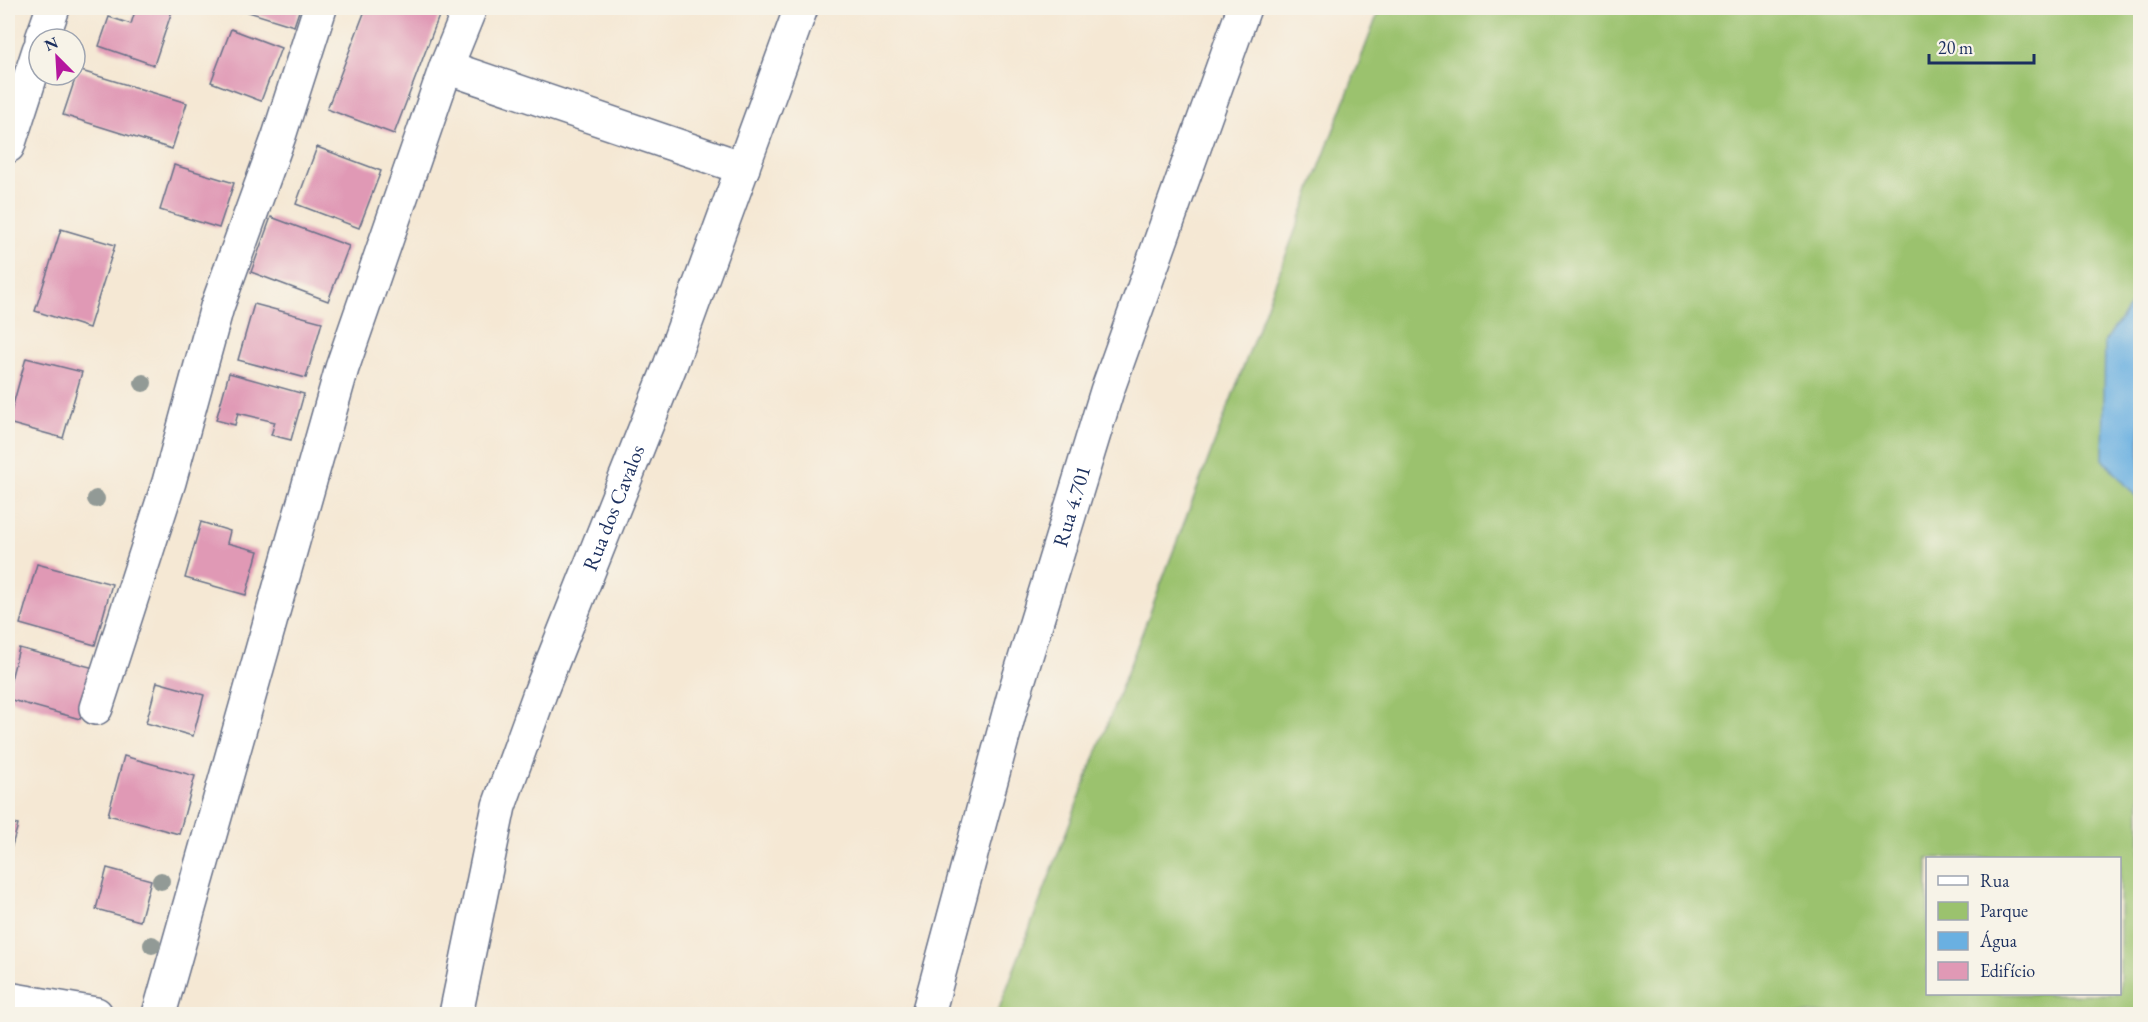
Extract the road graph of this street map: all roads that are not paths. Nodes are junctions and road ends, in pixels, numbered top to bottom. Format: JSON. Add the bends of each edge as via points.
{"nodes":[{"id":1,"x":53,"y":8,"type":"edge"},
{"id":2,"x":320,"y":8,"type":"edge"},
{"id":3,"x":471,"y":8,"type":"edge"},
{"id":4,"x":801,"y":8,"type":"edge"},
{"id":5,"x":1244,"y":8,"type":"edge"},
{"id":6,"x":46,"y":27,"type":"edge"},
{"id":7,"x":446,"y":67,"type":"junction"},
{"id":8,"x":27,"y":82,"type":"edge"},
{"id":9,"x":10,"y":128,"type":"edge"},
{"id":10,"x":743,"y":168,"type":"junction"},
{"id":11,"x":96,"y":708,"type":"dead end"},
{"id":12,"x":8,"y":999,"type":"edge"},
{"id":13,"x":96,"y":1014,"type":"edge"},
{"id":14,"x":159,"y":1014,"type":"edge"},
{"id":15,"x":456,"y":1014,"type":"edge"},
{"id":16,"x":928,"y":1014,"type":"edge"}],
"edges":[{"from":1,"to":6,"type":"street"},
{"from":2,"to":11,"type":"street","via":[[217,307],[169,482]]},
{"from":3,"to":7,"type":"street"},
{"from":4,"to":10,"type":"street","name":"Rua dos Cavalos"},
{"from":5,"to":16,"type":"street","name":"Rua 4.701","via":[[1107,391],[1014,695]]},
{"from":7,"to":10,"type":"street"},
{"from":7,"to":14,"type":"street","via":[[342,368]]},
{"from":8,"to":9,"type":"street"},
{"from":10,"to":15,"type":"street","name":"Rua dos Cavalos","via":[[499,806]]},
{"from":12,"to":13,"type":"street"}]}
